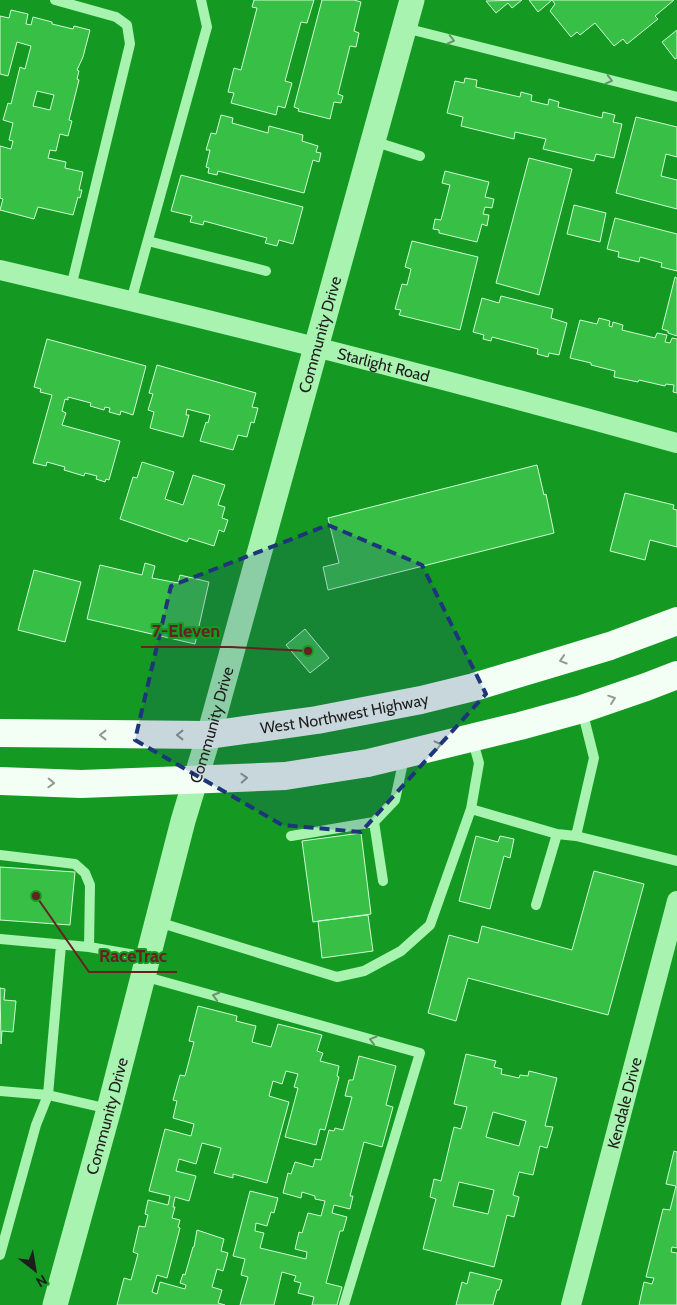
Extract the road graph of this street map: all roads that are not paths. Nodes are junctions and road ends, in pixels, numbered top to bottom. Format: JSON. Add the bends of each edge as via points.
{"nodes":[{"id":1,"x":55,"y":0,"type":"edge"},
{"id":2,"x":201,"y":0,"type":"edge"},
{"id":3,"x":412,"y":0,"type":"edge"},
{"id":4,"x":404,"y":28,"type":"junction"},
{"id":5,"x":677,"y":97,"type":"edge"},
{"id":6,"x":373,"y":141,"type":"junction"},
{"id":7,"x":420,"y":156,"type":"dead end"},
{"id":8,"x":148,"y":241,"type":"junction"},
{"id":9,"x":0,"y":270,"type":"edge"},
{"id":10,"x":266,"y":271,"type":"dead end"},
{"id":11,"x":71,"y":287,"type":"junction"},
{"id":12,"x":131,"y":301,"type":"junction"},
{"id":13,"x":315,"y":348,"type":"junction"},
{"id":14,"x":677,"y":443,"type":"edge"},
{"id":15,"x":677,"y":621,"type":"edge"},
{"id":16,"x":677,"y":675,"type":"edge"},
{"id":17,"x":582,"y":709,"type":"junction"},
{"id":18,"x":0,"y":733,"type":"edge"},
{"id":19,"x":209,"y":735,"type":"junction"},
{"id":20,"x":471,"y":737,"type":"junction"},
{"id":21,"x":405,"y":754,"type":"junction"},
{"id":22,"x":0,"y":780,"type":"edge"},
{"id":23,"x":195,"y":780,"type":"junction"},
{"id":24,"x":471,"y":810,"type":"junction"},
{"id":25,"x":374,"y":822,"type":"junction"},
{"id":26,"x":557,"y":834,"type":"junction"},
{"id":27,"x":291,"y":836,"type":"dead end"},
{"id":28,"x":576,"y":836,"type":"junction"},
{"id":29,"x":0,"y":855,"type":"edge"},
{"id":30,"x":677,"y":861,"type":"edge"},
{"id":31,"x":383,"y":880,"type":"dead end"},
{"id":32,"x":677,"y":902,"type":"edge"},
{"id":33,"x":536,"y":905,"type":"dead end"},
{"id":34,"x":157,"y":922,"type":"junction"},
{"id":35,"x":0,"y":940,"type":"edge"},
{"id":36,"x":61,"y":945,"type":"junction"},
{"id":37,"x":89,"y":947,"type":"junction"},
{"id":38,"x":146,"y":966,"type":"junction"},
{"id":39,"x":0,"y":1091,"type":"edge"},
{"id":40,"x":48,"y":1096,"type":"junction"},
{"id":41,"x":109,"y":1109,"type":"junction"},
{"id":42,"x":0,"y":1255,"type":"edge"},
{"id":43,"x":55,"y":1305,"type":"edge"},
{"id":44,"x":344,"y":1305,"type":"edge"},
{"id":45,"x":571,"y":1305,"type":"edge"}],
"edges":[{"from":1,"to":11,"type":"lane","via":[[116,17],[127,25],[130,44]]},
{"from":2,"to":8,"type":"lane","via":[[207,27]]},
{"from":3,"to":4,"type":"street","name":"Community Drive"},
{"from":4,"to":5,"type":"lane","one_way":true},
{"from":4,"to":6,"type":"street","name":"Community Drive"},
{"from":6,"to":7,"type":"lane"},
{"from":6,"to":13,"type":"street","name":"Community Drive"},
{"from":8,"to":10,"type":"lane"},
{"from":8,"to":12,"type":"lane"},
{"from":9,"to":11,"type":"street","name":"Starlight Road"},
{"from":11,"to":12,"type":"street","name":"Starlight Road"},
{"from":12,"to":13,"type":"street","name":"Starlight Road"},
{"from":13,"to":14,"type":"street","name":"Starlight Road"},
{"from":13,"to":19,"type":"street","name":"Community Drive"},
{"from":15,"to":19,"type":"main road","name":"West Northwest Highway","one_way":true,"via":[[610,646],[422,700],[335,717]]},
{"from":17,"to":16,"type":"main road","one_way":true},
{"from":17,"to":20,"type":"main road"},
{"from":17,"to":28,"type":"lane","via":[[594,758]]},
{"from":19,"to":18,"type":"main road","name":"West Northwest Highway","one_way":true},
{"from":19,"to":23,"type":"street","name":"Community Drive"},
{"from":21,"to":20,"type":"main road","one_way":true},
{"from":20,"to":24,"type":"lane","via":[[479,763]]},
{"from":23,"to":21,"type":"main road","one_way":true,"via":[[285,776]]},
{"from":21,"to":25,"type":"lane","via":[[395,800]]},
{"from":22,"to":23,"type":"main road","one_way":true,"via":[[81,784]]},
{"from":23,"to":34,"type":"street","name":"Community Drive"},
{"from":24,"to":26,"type":"lane"},
{"from":24,"to":34,"type":"lane","via":[[430,925],[401,951],[364,971],[337,977]]},
{"from":25,"to":27,"type":"lane"},
{"from":25,"to":31,"type":"lane"},
{"from":26,"to":28,"type":"lane"},
{"from":26,"to":33,"type":"lane"},
{"from":28,"to":30,"type":"lane"},
{"from":29,"to":37,"type":"lane","via":[[75,864],[85,872],[90,885]]},
{"from":32,"to":45,"type":"street","name":"Kendale Drive"},
{"from":34,"to":38,"type":"street","name":"Community Drive"},
{"from":35,"to":36,"type":"lane"},
{"from":36,"to":37,"type":"lane"},
{"from":36,"to":40,"type":"lane"},
{"from":37,"to":38,"type":"lane"},
{"from":38,"to":41,"type":"street","name":"Community Drive"},
{"from":44,"to":38,"type":"lane","one_way":true,"via":[[420,1054]]},
{"from":39,"to":40,"type":"lane"},
{"from":40,"to":41,"type":"lane"},
{"from":40,"to":42,"type":"lane","via":[[36,1125]]},
{"from":41,"to":43,"type":"street","name":"Community Drive"}]}
